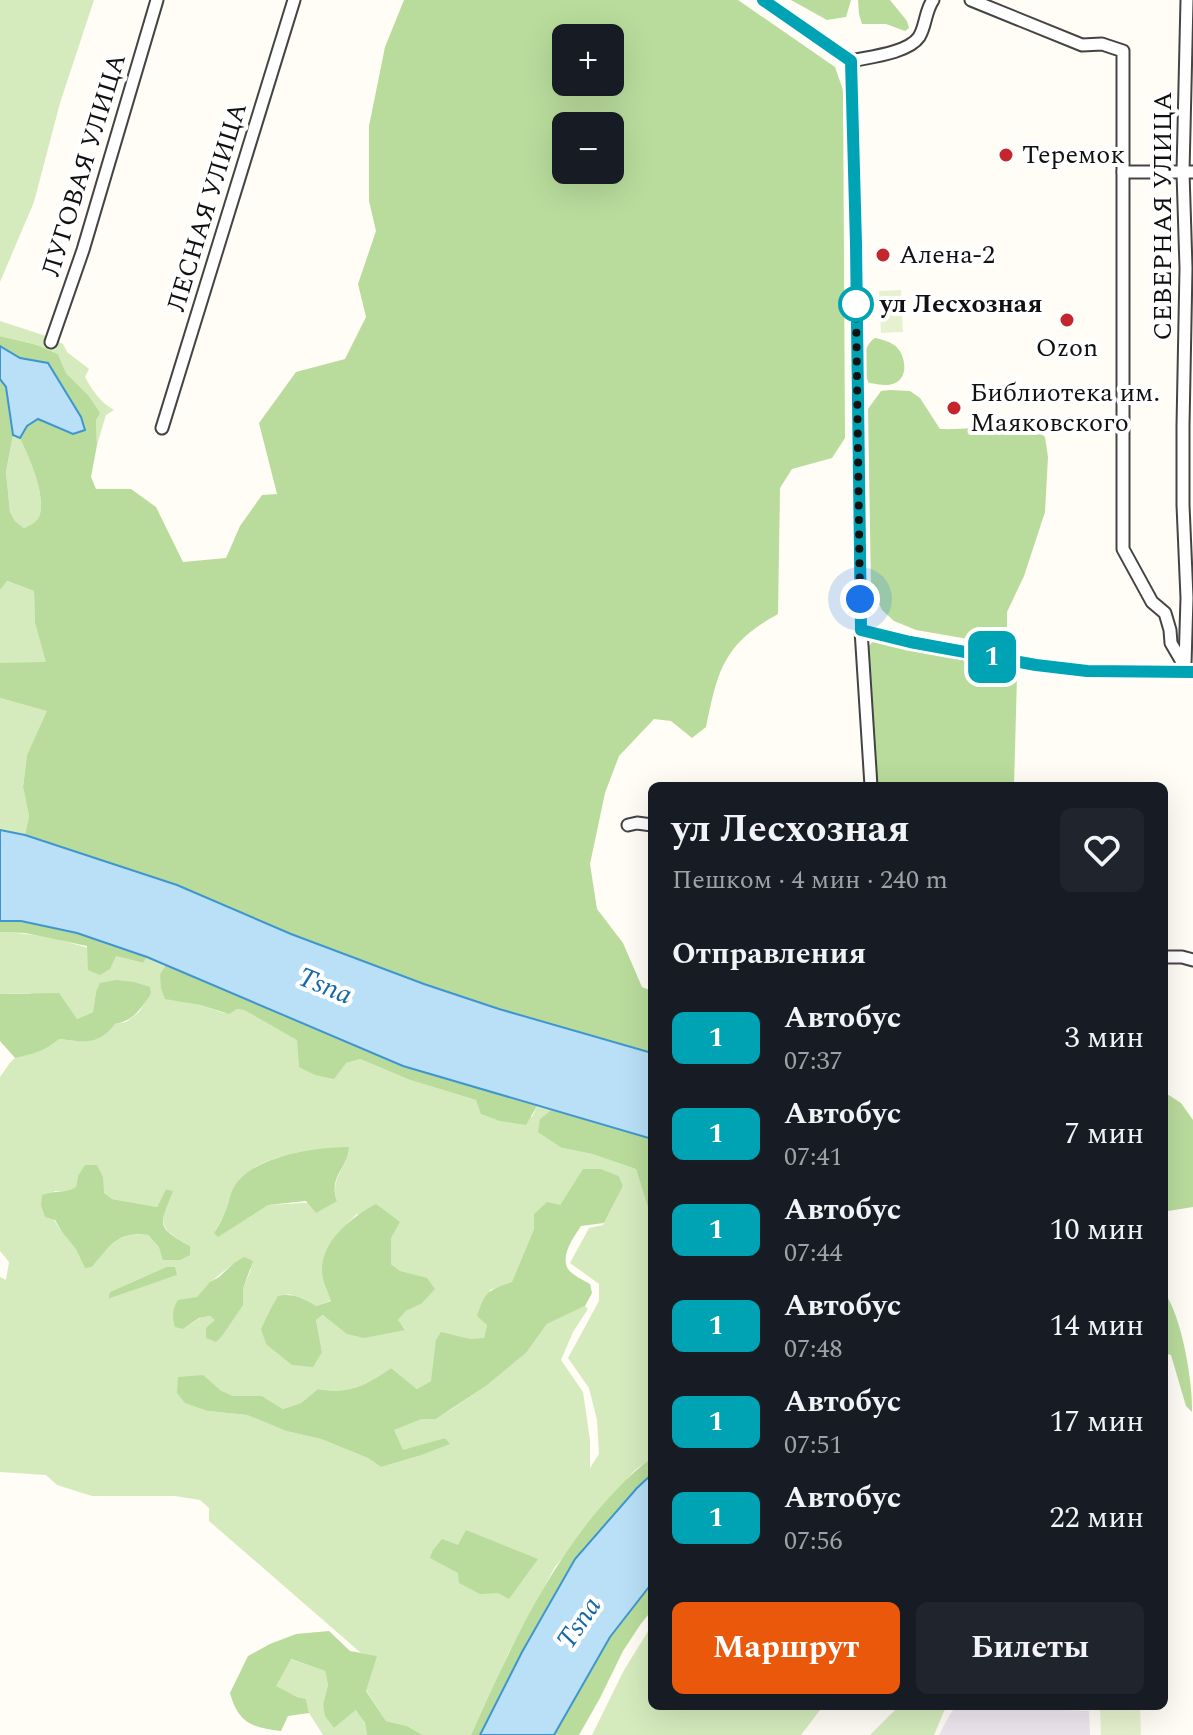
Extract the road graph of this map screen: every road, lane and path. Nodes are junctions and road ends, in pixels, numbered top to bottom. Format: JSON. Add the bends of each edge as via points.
{"nodes":[{"id":1,"x":157,"y":0,"type":"edge"},
{"id":2,"x":294,"y":0,"type":"edge"},
{"id":3,"x":762,"y":0,"type":"edge"},
{"id":4,"x":933,"y":0,"type":"edge"},
{"id":5,"x":971,"y":0,"type":"edge"},
{"id":6,"x":1187,"y":0,"type":"edge"},
{"id":7,"x":851,"y":61,"type":"junction"},
{"id":8,"x":1123,"y":172,"type":"junction"},
{"id":9,"x":1188,"y":172,"type":"edge"},
{"id":10,"x":51,"y":342,"type":"dead end"},
{"id":11,"x":162,"y":428,"type":"dead end"},
{"id":12,"x":861,"y":630,"type":"junction"},
{"id":13,"x":1188,"y":671,"type":"edge"},
{"id":14,"x":871,"y":782,"type":"edge"},
{"id":15,"x":648,"y":824,"type":"edge"},
{"id":16,"x":628,"y":825,"type":"dead end"},
{"id":17,"x":1168,"y":957,"type":"edge"},
{"id":18,"x":1193,"y":960,"type":"edge"}],
"edges":[{"from":1,"to":10,"type":"street","name":"ЛУГОВАЯ УЛИЦА"},
{"from":2,"to":11,"type":"street","name":"ЛЕСНАЯ УЛИЦА"},
{"from":3,"to":7,"type":"street"},
{"from":4,"to":7,"type":"street","via":[[914,42]]},
{"from":5,"to":8,"type":"street","via":[[1082,45],[1123,51]]},
{"from":6,"to":9,"type":"street","name":"СЕВЕРНАЯ УЛИЦА"},
{"from":7,"to":12,"type":"street"},
{"from":8,"to":9,"type":"street"},
{"from":8,"to":13,"type":"street","via":[[1123,549],[1152,602],[1165,613],[1171,643]]},
{"from":9,"to":13,"type":"street","name":"СЕВЕРНАЯ УЛИЦА","via":[[1183,505]]},
{"from":12,"to":13,"type":"street","via":[[1045,666]]},
{"from":12,"to":14,"type":"street"},
{"from":15,"to":16,"type":"street"},
{"from":17,"to":18,"type":"street"}]}
